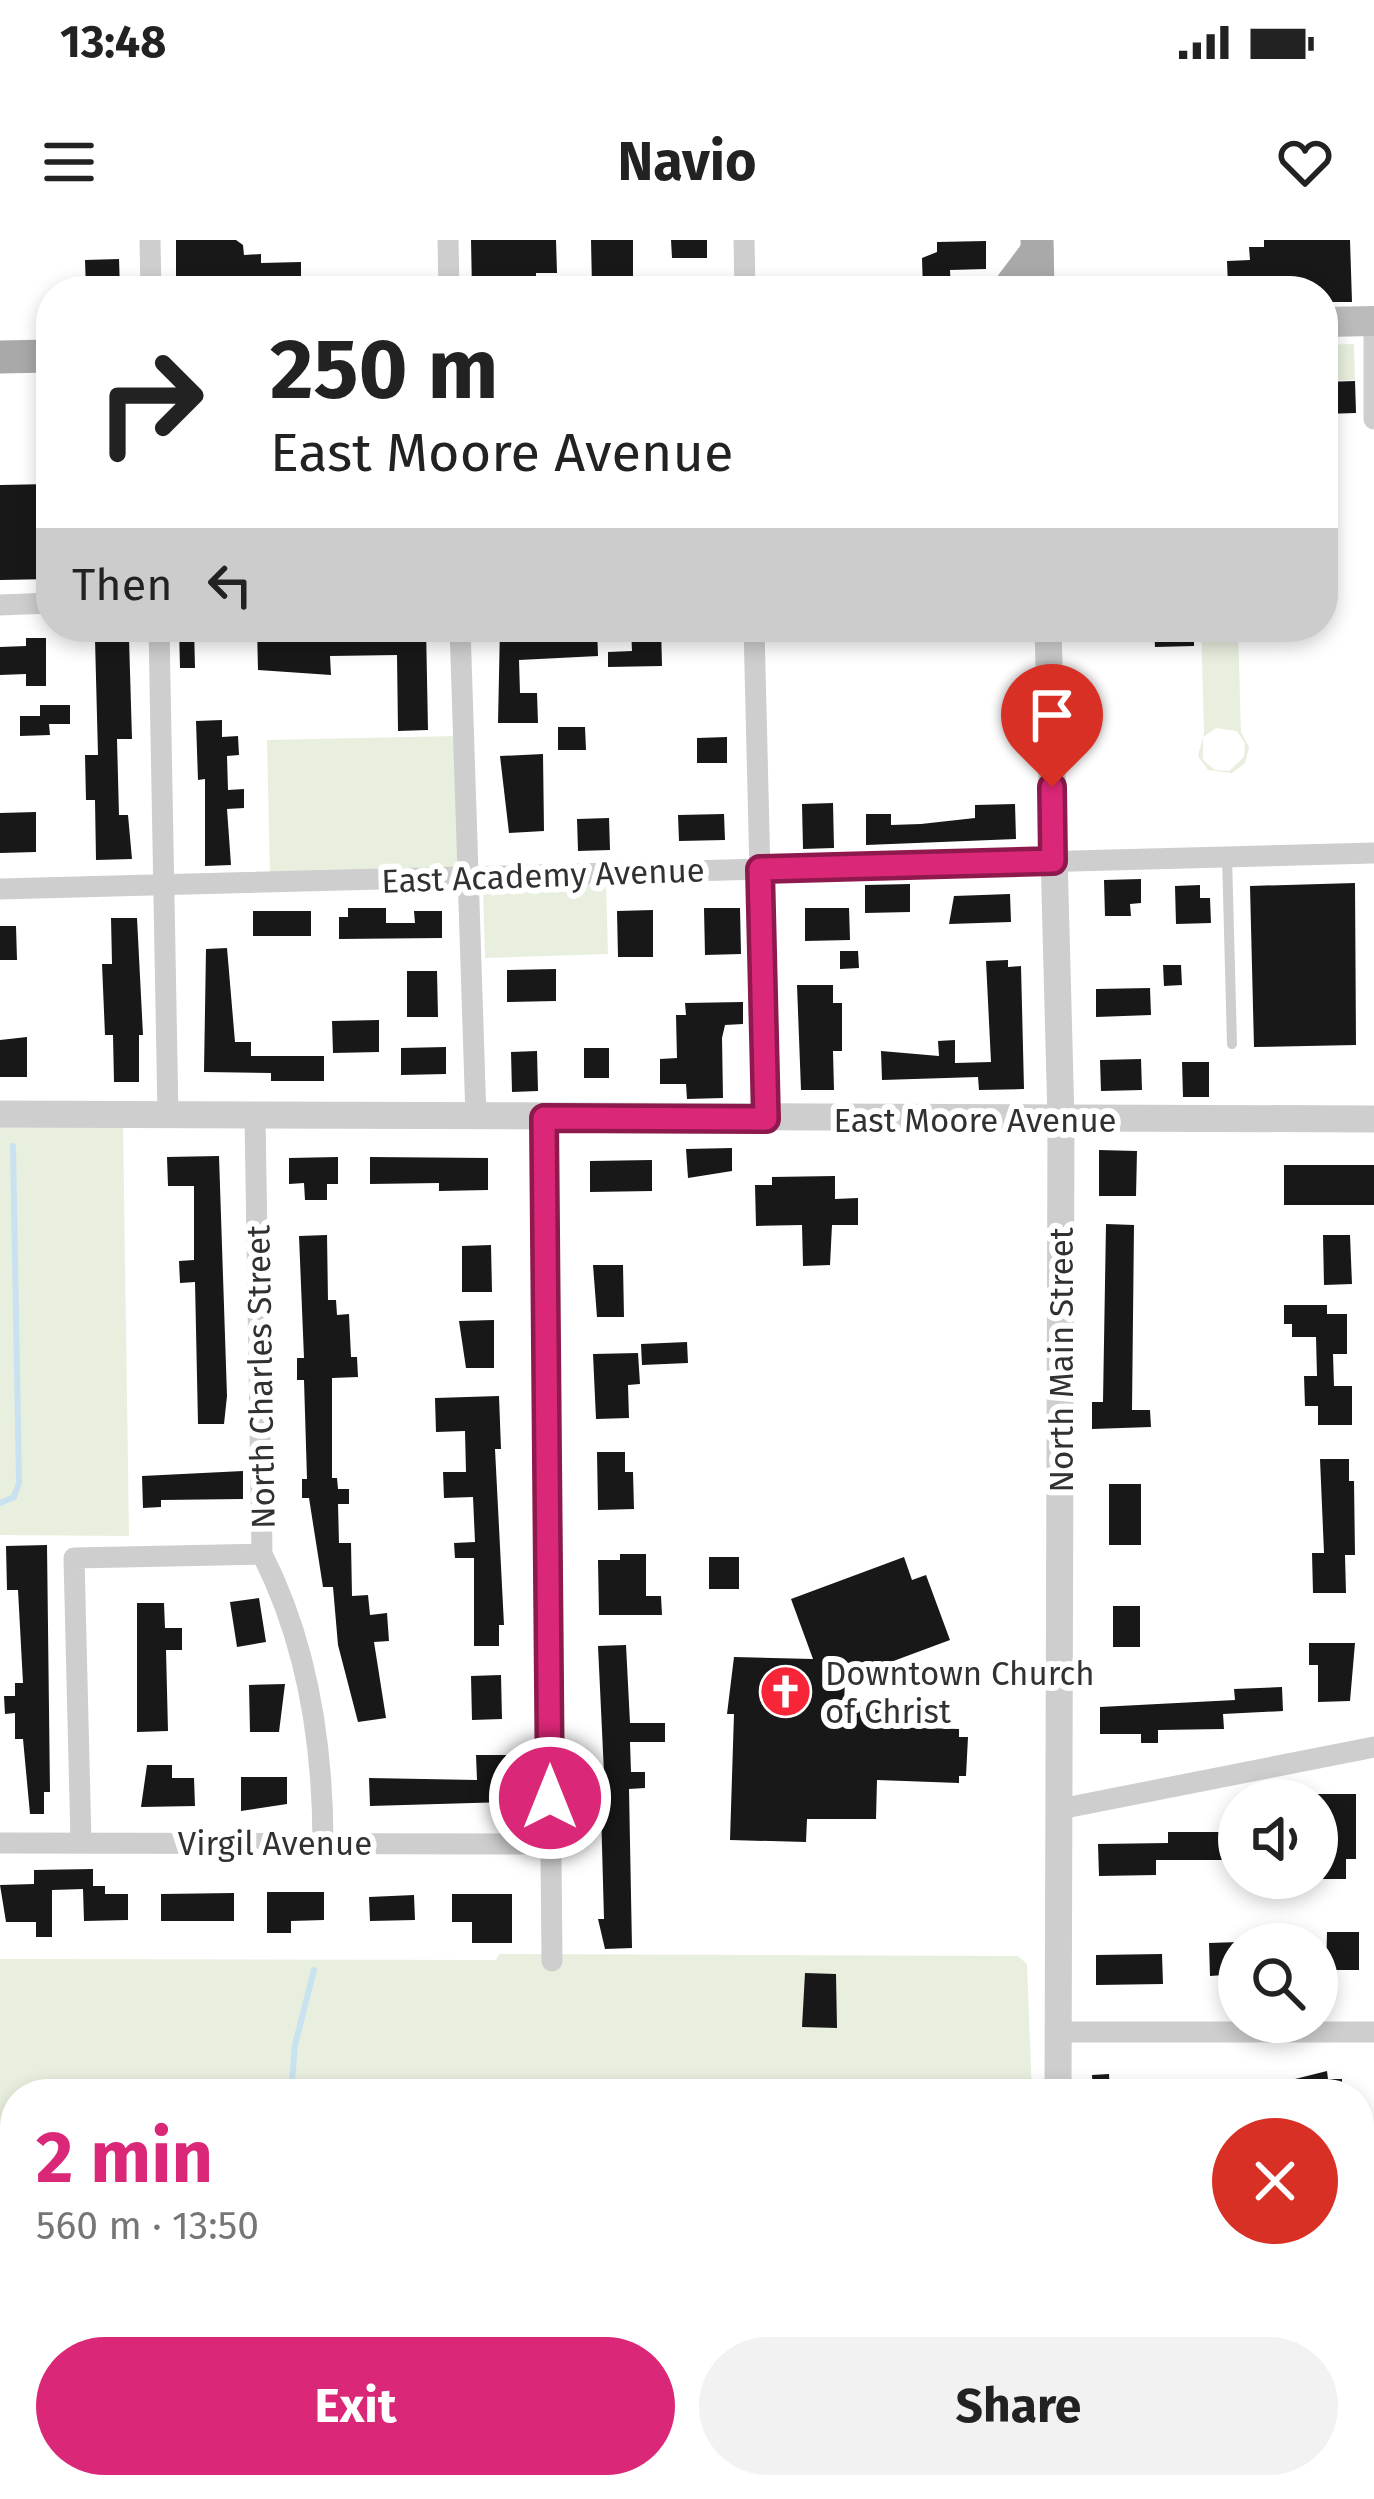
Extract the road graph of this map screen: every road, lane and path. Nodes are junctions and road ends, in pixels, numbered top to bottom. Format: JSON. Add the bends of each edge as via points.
{"nodes":[{"id":1,"x":150,"y":240,"type":"edge"},
{"id":2,"x":448,"y":240,"type":"edge"},
{"id":3,"x":744,"y":240,"type":"edge"},
{"id":4,"x":1037,"y":245,"type":"edge"},
{"id":5,"x":151,"y":276,"type":"edge"},
{"id":6,"x":449,"y":276,"type":"edge"},
{"id":7,"x":745,"y":276,"type":"edge"},
{"id":8,"x":1016,"y":276,"type":"edge"},
{"id":9,"x":1037,"y":276,"type":"edge"},
{"id":10,"x":1374,"y":321,"type":"edge"},
{"id":11,"x":1338,"y":322,"type":"edge"},
{"id":12,"x":1374,"y":333,"type":"edge"},
{"id":13,"x":36,"y":356,"type":"edge"},
{"id":14,"x":0,"y":357,"type":"edge"},
{"id":15,"x":1374,"y":419,"type":"edge"},
{"id":16,"x":36,"y":604,"type":"edge"},
{"id":17,"x":0,"y":605,"type":"edge"},
{"id":18,"x":159,"y":642,"type":"edge"},
{"id":19,"x":460,"y":642,"type":"edge"},
{"id":20,"x":754,"y":642,"type":"edge"},
{"id":21,"x":1048,"y":642,"type":"edge"},
{"id":22,"x":1374,"y":853,"type":"edge"},
{"id":23,"x":1227,"y":856,"type":"junction"},
{"id":24,"x":1053,"y":861,"type":"junction"},
{"id":25,"x":760,"y":869,"type":"junction"},
{"id":26,"x":468,"y":877,"type":"junction"},
{"id":27,"x":164,"y":885,"type":"junction"},
{"id":28,"x":0,"y":889,"type":"edge"},
{"id":29,"x":1232,"y":1044,"type":"dead end"},
{"id":30,"x":0,"y":1114,"type":"edge"},
{"id":31,"x":168,"y":1115,"type":"junction"},
{"id":32,"x":255,"y":1116,"type":"junction"},
{"id":33,"x":476,"y":1118,"type":"junction"},
{"id":34,"x":544,"y":1118,"type":"junction"},
{"id":35,"x":766,"y":1119,"type":"junction"},
{"id":36,"x":1374,"y":1119,"type":"edge"},
{"id":37,"x":1061,"y":1120,"type":"junction"},
{"id":38,"x":262,"y":1554,"type":"junction"},
{"id":39,"x":1374,"y":1748,"type":"edge"},
{"id":40,"x":1060,"y":1809,"type":"junction"},
{"id":41,"x":81,"y":1842,"type":"junction"},
{"id":42,"x":0,"y":1843,"type":"edge"},
{"id":43,"x":323,"y":1844,"type":"junction"},
{"id":44,"x":550,"y":1844,"type":"junction"},
{"id":45,"x":552,"y":1961,"type":"dead end"},
{"id":46,"x":1058,"y":2032,"type":"junction"},
{"id":47,"x":1374,"y":2032,"type":"edge"},
{"id":48,"x":1058,"y":2079,"type":"edge"}],
"edges":[{"from":1,"to":5,"type":"street"},
{"from":2,"to":6,"type":"street"},
{"from":3,"to":7,"type":"street"},
{"from":4,"to":8,"type":"main road"},
{"from":4,"to":9,"type":"main road"},
{"from":10,"to":11,"type":"main road"},
{"from":12,"to":15,"type":"street"},
{"from":13,"to":14,"type":"main road"},
{"from":16,"to":17,"type":"street"},
{"from":18,"to":27,"type":"street"},
{"from":19,"to":26,"type":"street"},
{"from":20,"to":25,"type":"street"},
{"from":21,"to":24,"type":"street","name":"North Main Street"},
{"from":22,"to":23,"type":"street","name":"East Academy Avenue"},
{"from":23,"to":24,"type":"street","name":"East Academy Avenue"},
{"from":23,"to":29,"type":"lane"},
{"from":24,"to":25,"type":"street","name":"East Academy Avenue"},
{"from":24,"to":37,"type":"street","name":"North Main Street"},
{"from":25,"to":26,"type":"street","name":"East Academy Avenue"},
{"from":25,"to":35,"type":"street"},
{"from":26,"to":27,"type":"street","name":"East Academy Avenue"},
{"from":26,"to":33,"type":"street"},
{"from":27,"to":28,"type":"street","name":"East Academy Avenue"},
{"from":27,"to":31,"type":"street"},
{"from":30,"to":31,"type":"street","name":"East Moore Avenue"},
{"from":31,"to":32,"type":"street","name":"East Moore Avenue"},
{"from":32,"to":33,"type":"street","name":"East Moore Avenue"},
{"from":32,"to":38,"type":"street","name":"North Charles Street"},
{"from":33,"to":34,"type":"street","name":"East Moore Avenue"},
{"from":34,"to":35,"type":"street","name":"East Moore Avenue"},
{"from":34,"to":44,"type":"street"},
{"from":35,"to":37,"type":"street","name":"East Moore Avenue"},
{"from":36,"to":37,"type":"street","name":"East Moore Avenue"},
{"from":37,"to":40,"type":"street","name":"North Main Street"},
{"from":38,"to":41,"type":"street","via":[[74,1558]]},
{"from":38,"to":43,"type":"street","name":"North Charles Street","via":[[308,1678]]},
{"from":39,"to":40,"type":"street"},
{"from":40,"to":46,"type":"street","name":"North Main Street"},
{"from":41,"to":42,"type":"street","name":"Virgil Avenue"},
{"from":41,"to":43,"type":"street","name":"Virgil Avenue"},
{"from":43,"to":44,"type":"street","name":"Virgil Avenue"},
{"from":44,"to":45,"type":"street"},
{"from":46,"to":47,"type":"street"},
{"from":46,"to":48,"type":"street","name":"North Main Street"}]}
